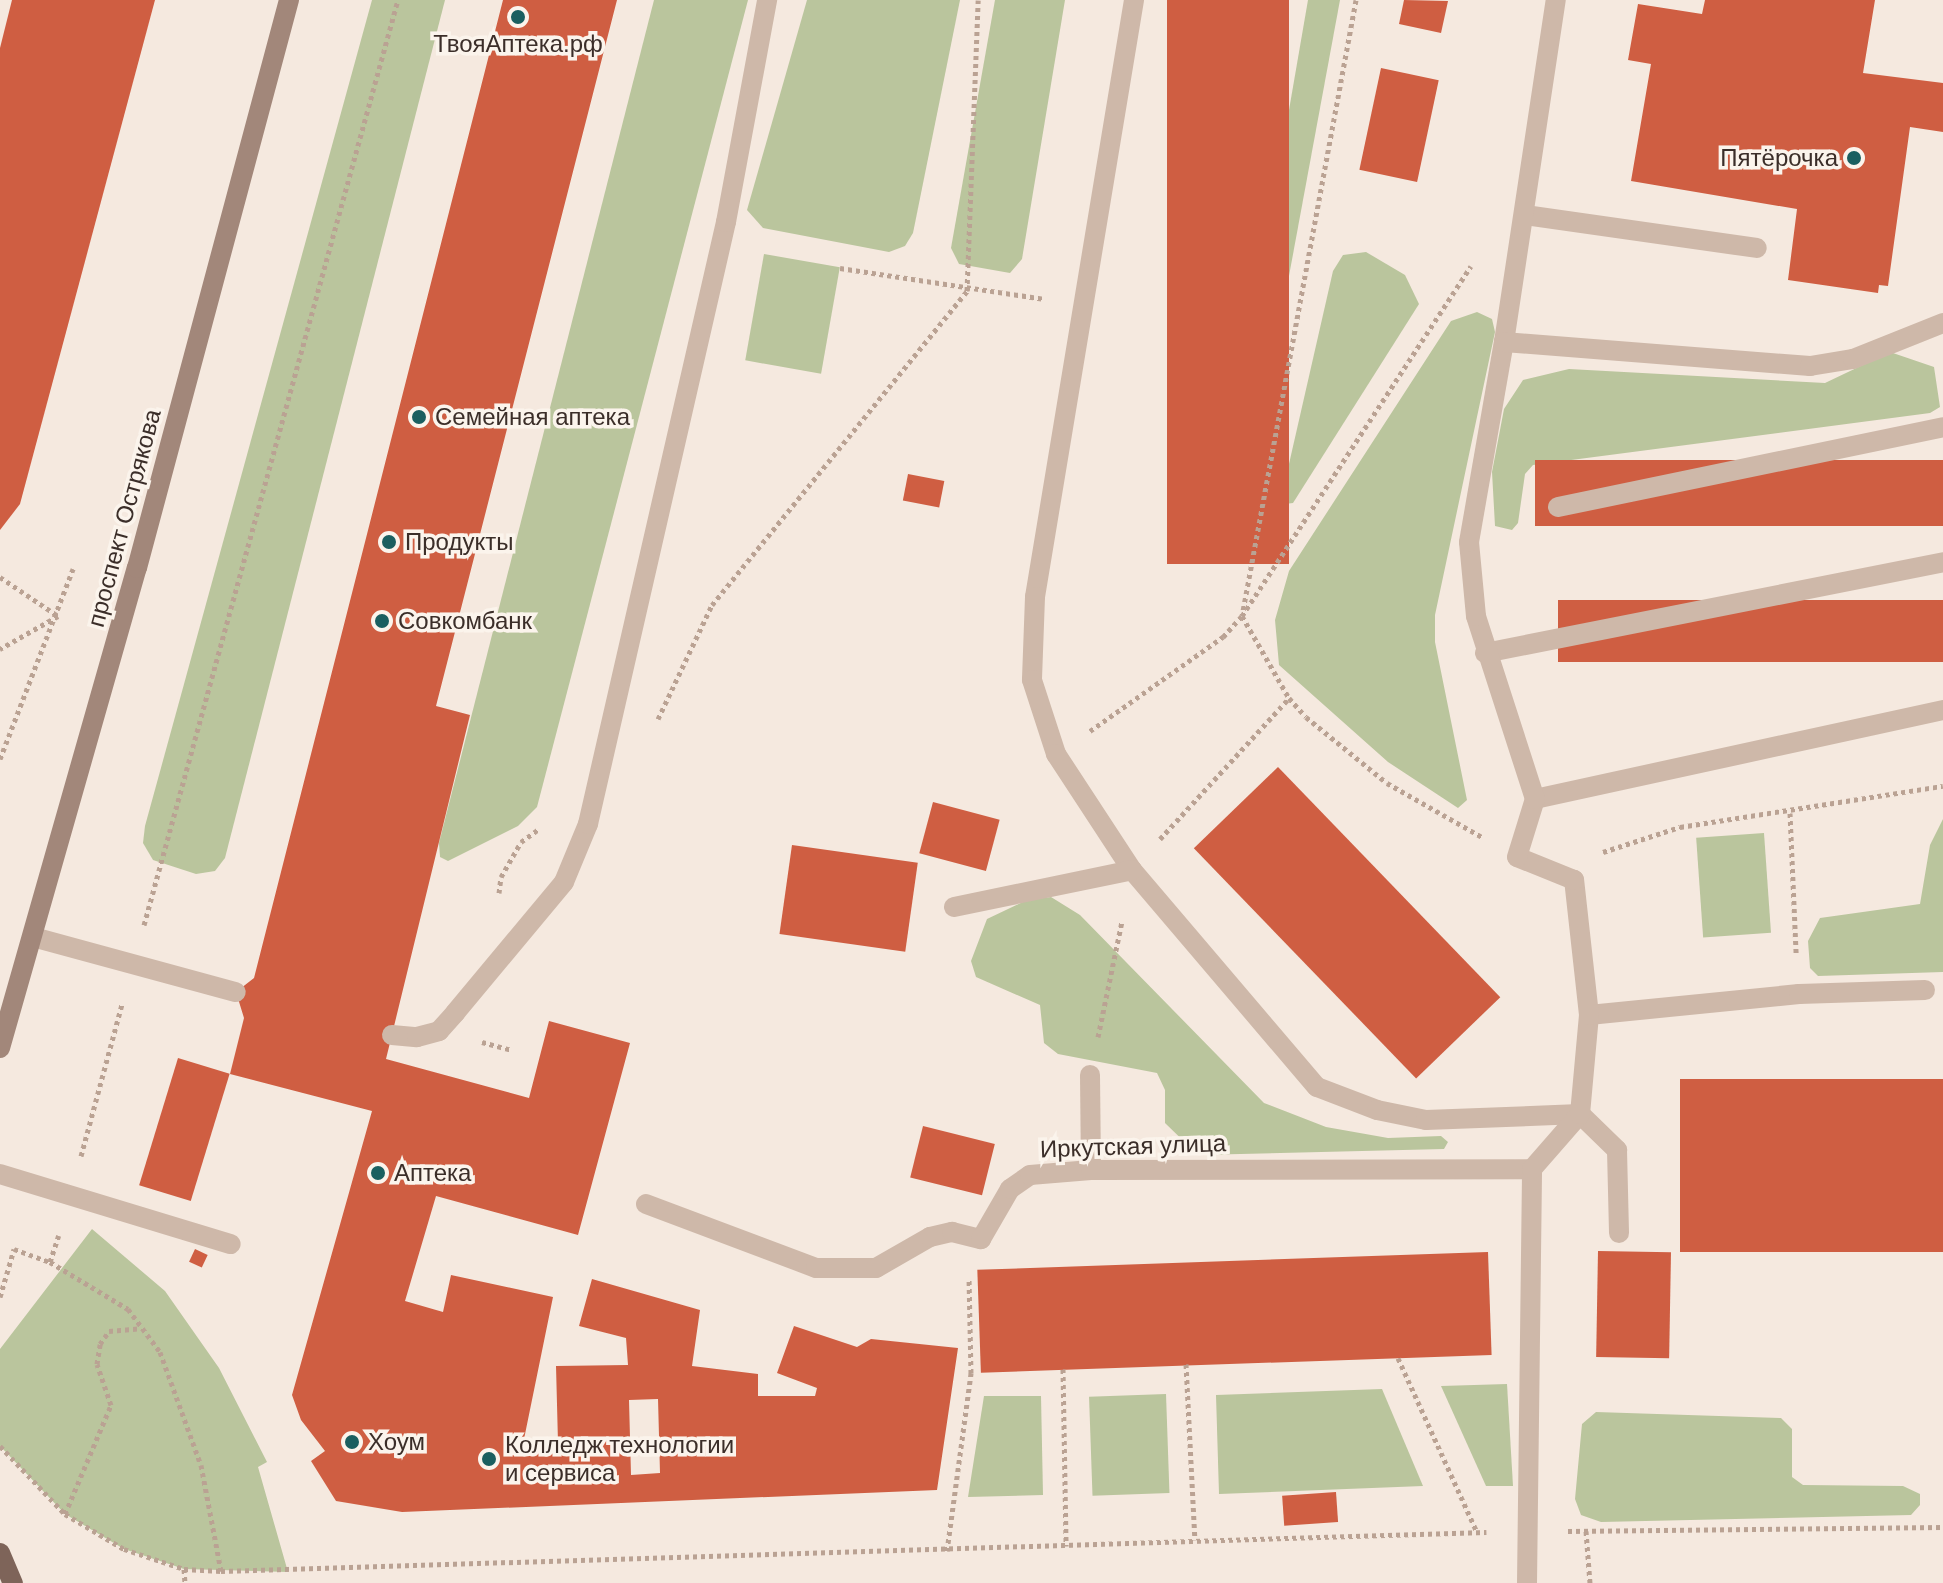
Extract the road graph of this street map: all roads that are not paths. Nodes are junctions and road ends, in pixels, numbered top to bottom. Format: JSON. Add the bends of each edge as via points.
{"nodes":[{"id":1,"x":289,"y":0,"type":"edge"},
{"id":2,"x":767,"y":0,"type":"edge"},
{"id":3,"x":1134,"y":0,"type":"edge"},
{"id":4,"x":1556,"y":0,"type":"edge"},
{"id":5,"x":1525,"y":215,"type":"junction"},
{"id":6,"x":1757,"y":248,"type":"dead end"},
{"id":7,"x":1943,"y":323,"type":"edge"},
{"id":8,"x":1504,"y":342,"type":"junction"},
{"id":9,"x":1943,"y":427,"type":"edge"},
{"id":10,"x":1558,"y":507,"type":"dead end"},
{"id":11,"x":1943,"y":562,"type":"edge"},
{"id":12,"x":1485,"y":653,"type":"junction"},
{"id":13,"x":1943,"y":710,"type":"edge"},
{"id":14,"x":1535,"y":799,"type":"junction"},
{"id":15,"x":1132,"y":870,"type":"junction"},
{"id":16,"x":954,"y":907,"type":"dead end"},
{"id":17,"x":33,"y":937,"type":"junction"},
{"id":18,"x":1925,"y":990,"type":"dead end"},
{"id":19,"x":236,"y":992,"type":"dead end"},
{"id":20,"x":1589,"y":1015,"type":"junction"},
{"id":21,"x":392,"y":1035,"type":"dead end"},
{"id":22,"x":0,"y":1048,"type":"edge"},
{"id":23,"x":1090,"y":1075,"type":"road end"},
{"id":24,"x":1580,"y":1114,"type":"junction"},
{"id":25,"x":1532,"y":1169,"type":"junction"},
{"id":26,"x":1091,"y":1170,"type":"junction"},
{"id":27,"x":0,"y":1174,"type":"edge"},
{"id":28,"x":646,"y":1204,"type":"dead end"},
{"id":29,"x":1619,"y":1233,"type":"dead end"},
{"id":30,"x":231,"y":1244,"type":"dead end"},
{"id":31,"x":0,"y":1553,"type":"edge"},
{"id":32,"x":13,"y":1583,"type":"edge"},
{"id":33,"x":1527,"y":1583,"type":"edge"}],
"edges":[{"from":1,"to":17,"type":"main road","name":"проспект Острякова"},
{"from":2,"to":21,"type":"lane","via":[[726,222],[588,824],[564,882],[439,1031],[417,1037]]},
{"from":3,"to":15,"type":"lane","via":[[1030,645],[1032,680],[1056,754]]},
{"from":4,"to":5,"type":"lane"},
{"from":5,"to":6,"type":"lane"},
{"from":5,"to":8,"type":"lane"},
{"from":7,"to":8,"type":"lane","via":[[1853,359],[1810,366]]},
{"from":8,"to":12,"type":"lane","via":[[1469,542]]},
{"from":9,"to":10,"type":"lane"},
{"from":11,"to":12,"type":"lane"},
{"from":12,"to":14,"type":"lane"},
{"from":13,"to":14,"type":"lane"},
{"from":14,"to":20,"type":"lane","via":[[1517,857],[1574,880]]},
{"from":15,"to":16,"type":"lane"},
{"from":15,"to":24,"type":"lane","via":[[1317,1087],[1377,1110],[1426,1120]]},
{"from":17,"to":19,"type":"lane"},
{"from":17,"to":22,"type":"main road","name":"проспект Острякова"},
{"from":18,"to":20,"type":"lane","via":[[1799,994]]},
{"from":20,"to":24,"type":"lane"},
{"from":23,"to":26,"type":"lane"},
{"from":24,"to":25,"type":"lane"},
{"from":24,"to":29,"type":"lane","via":[[1617,1150]]},
{"from":25,"to":26,"type":"lane","name":"Иркутская улица"},
{"from":25,"to":33,"type":"lane"},
{"from":26,"to":28,"type":"lane","name":"Иркутская улица","via":[[1030,1175],[1010,1189],[981,1239],[952,1232],[930,1237],[876,1268],[816,1268]]},
{"from":27,"to":30,"type":"lane"},
{"from":31,"to":32,"type":"main road"}]}
